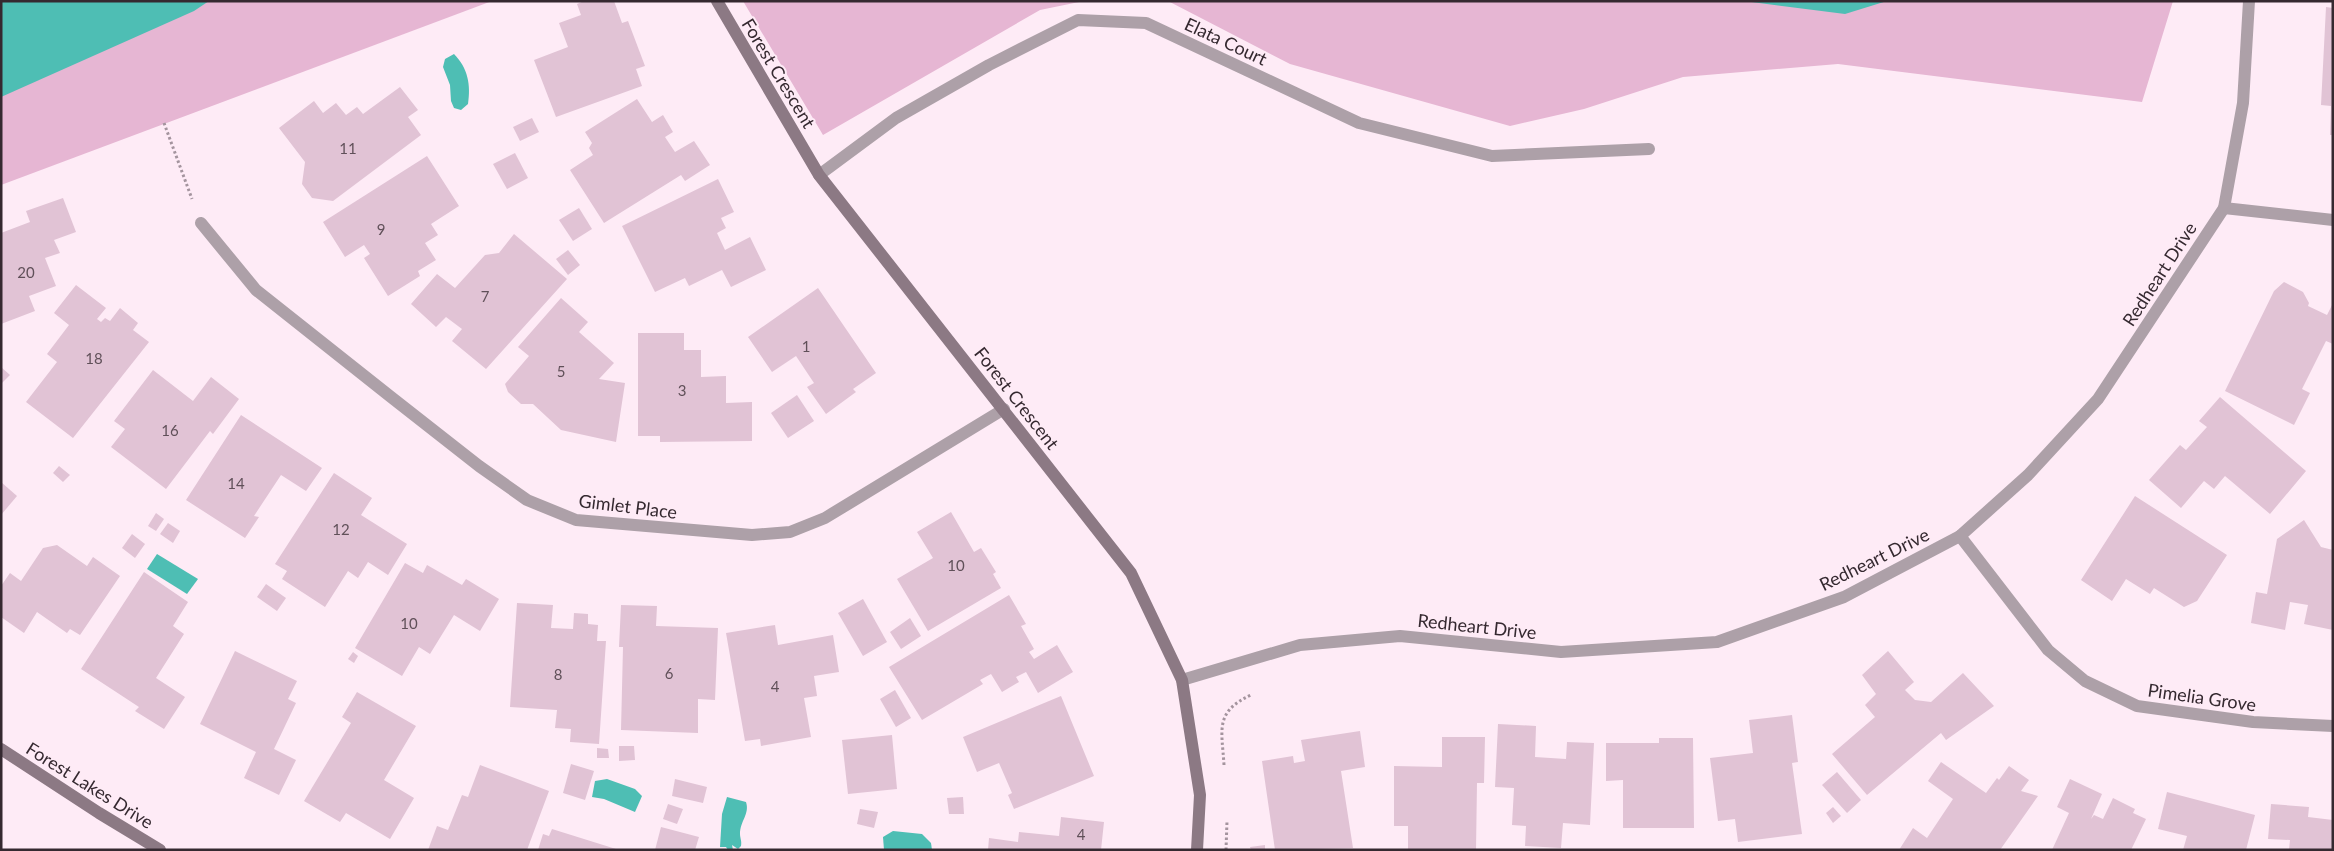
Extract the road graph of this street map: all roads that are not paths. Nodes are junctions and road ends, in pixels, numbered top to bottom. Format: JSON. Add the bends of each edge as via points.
{"nodes":[{"id":1,"x":717,"y":1,"type":"edge"},
{"id":2,"x":2249,"y":1,"type":"edge"},
{"id":3,"x":1650,"y":149,"type":"dead end"},
{"id":4,"x":819,"y":175,"type":"junction"},
{"id":5,"x":2224,"y":208,"type":"junction"},
{"id":6,"x":2333,"y":220,"type":"edge"},
{"id":7,"x":201,"y":223,"type":"road end"},
{"id":8,"x":1004,"y":409,"type":"junction"},
{"id":9,"x":1960,"y":536,"type":"junction"},
{"id":10,"x":1182,"y":680,"type":"junction"},
{"id":11,"x":2333,"y":726,"type":"edge"},
{"id":12,"x":1,"y":749,"type":"edge"},
{"id":13,"x":160,"y":850,"type":"edge"},
{"id":14,"x":1197,"y":850,"type":"edge"}],
"edges":[{"from":1,"to":4,"type":"street","name":"Forest Crescent"},
{"from":2,"to":5,"type":"street","name":"Redheart Drive","via":[[2243,103]]},
{"from":3,"to":4,"type":"street","name":"Elata Court","via":[[1492,156],[1359,123],[1146,22],[1078,20],[989,64],[896,118]]},
{"from":4,"to":8,"type":"street","name":"Forest Crescent"},
{"from":5,"to":6,"type":"street"},
{"from":5,"to":9,"type":"street","name":"Redheart Drive","via":[[2098,399],[2028,475]]},
{"from":7,"to":8,"type":"street","name":"Gimlet Place","via":[[256,290],[406,409],[527,500],[576,520],[752,535],[790,532],[825,518]]},
{"from":8,"to":10,"type":"street","name":"Forest Crescent","via":[[1131,573]]},
{"from":9,"to":10,"type":"street","name":"Redheart Drive","via":[[1844,597],[1717,642],[1561,652],[1400,636],[1300,645]]},
{"from":9,"to":11,"type":"street","name":"Pimelia Grove","via":[[2048,650],[2085,681],[2137,706],[2253,722]]},
{"from":10,"to":14,"type":"street","name":"Forest Crescent","via":[[1200,795]]},
{"from":12,"to":13,"type":"street","name":"Forest Lakes Drive"}]}
